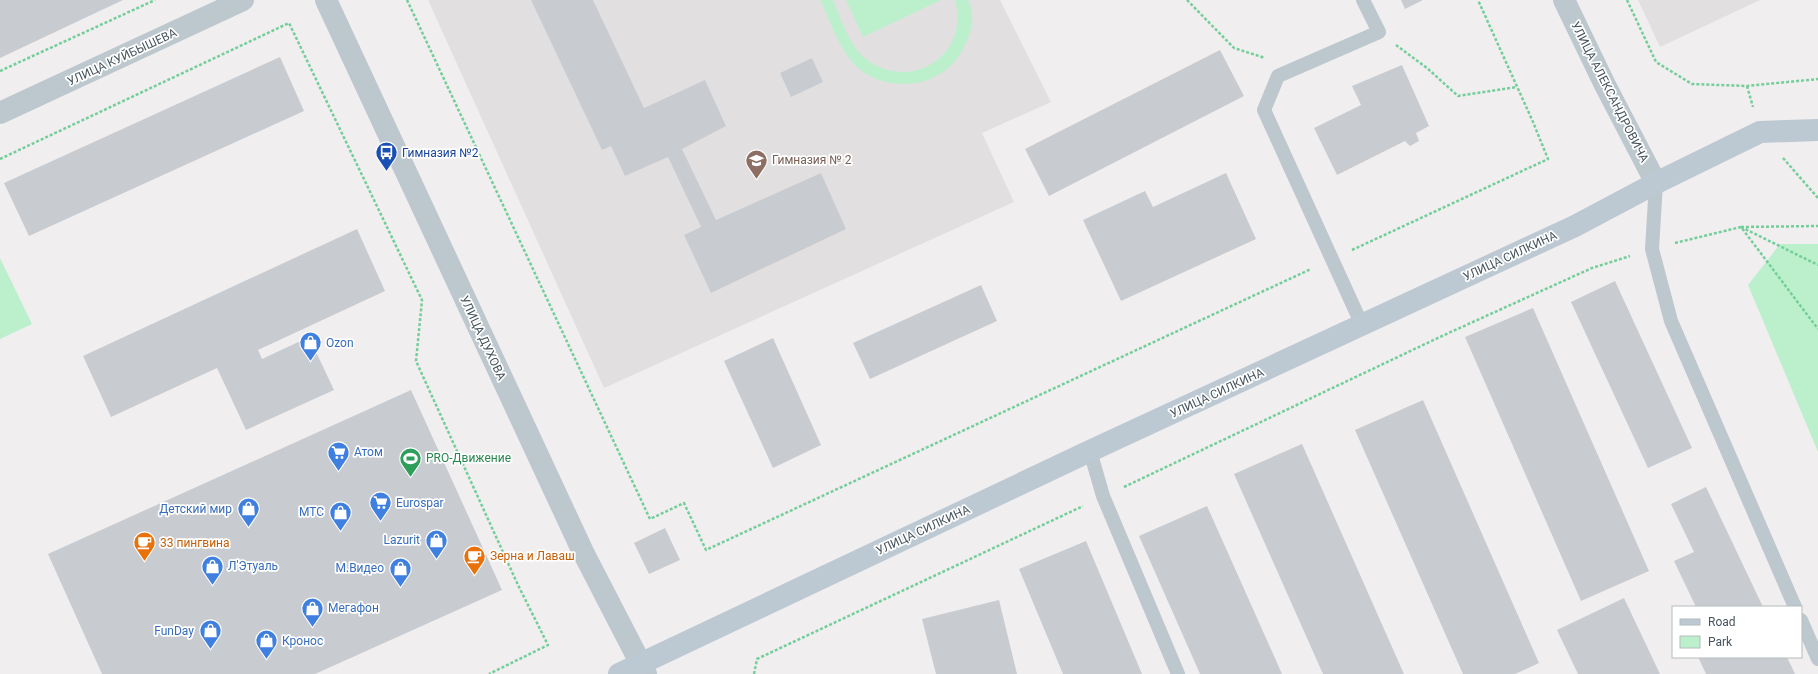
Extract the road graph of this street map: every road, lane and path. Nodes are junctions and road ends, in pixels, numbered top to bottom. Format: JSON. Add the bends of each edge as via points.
{"nodes":[{"id":1,"x":155,"y":0,"type":"edge"},
{"id":2,"x":243,"y":0,"type":"edge"},
{"id":3,"x":326,"y":0,"type":"edge"},
{"id":4,"x":407,"y":0,"type":"edge"},
{"id":5,"x":1187,"y":0,"type":"edge"},
{"id":6,"x":1363,"y":0,"type":"edge"},
{"id":7,"x":1478,"y":0,"type":"edge"},
{"id":8,"x":1564,"y":0,"type":"edge"},
{"id":9,"x":1627,"y":0,"type":"edge"},
{"id":10,"x":1379,"y":32,"type":"junction"},
{"id":11,"x":1298,"y":68,"type":"junction"},
{"id":12,"x":0,"y":71,"type":"edge"},
{"id":13,"x":1818,"y":79,"type":"edge"},
{"id":14,"x":1517,"y":87,"type":"junction"},
{"id":15,"x":0,"y":113,"type":"edge"},
{"id":16,"x":1818,"y":130,"type":"edge"},
{"id":17,"x":0,"y":159,"type":"edge"},
{"id":18,"x":1656,"y":183,"type":"junction"},
{"id":19,"x":1741,"y":226,"type":"junction"},
{"id":20,"x":1818,"y":226,"type":"edge"},
{"id":21,"x":1652,"y":248,"type":"junction"},
{"id":22,"x":1332,"y":259,"type":"junction"},
{"id":23,"x":1818,"y":265,"type":"edge"},
{"id":24,"x":1362,"y":325,"type":"junction"},
{"id":25,"x":1818,"y":329,"type":"edge"},
{"id":26,"x":1090,"y":451,"type":"junction"},
{"id":27,"x":1103,"y":496,"type":"junction"},
{"id":28,"x":1795,"y":606,"type":"edge"},
{"id":29,"x":1802,"y":622,"type":"edge"},
{"id":30,"x":1818,"y":659,"type":"edge"},
{"id":31,"x":643,"y":669,"type":"edge"},
{"id":32,"x":489,"y":674,"type":"edge"},
{"id":33,"x":619,"y":674,"type":"edge"},
{"id":34,"x":754,"y":674,"type":"edge"},
{"id":35,"x":1178,"y":674,"type":"edge"}],
"edges":[{"from":1,"to":12,"type":"path"},
{"from":2,"to":15,"type":"street","name":"УЛИЦА КУЙБЫШЕВА"},
{"from":3,"to":31,"type":"street","name":"УЛИЦА ДУХОВА","via":[[583,552]]},
{"from":4,"to":22,"type":"path","via":[[650,519],[684,503],[706,550]]},
{"from":5,"to":11,"type":"path","via":[[1234,48]]},
{"from":6,"to":10,"type":"lane"},
{"from":7,"to":14,"type":"path"},
{"from":8,"to":18,"type":"street","name":"УЛИЦА АЛЕКСАНДРОВИЧА"},
{"from":9,"to":13,"type":"path","via":[[1656,62],[1692,84],[1747,86]]},
{"from":10,"to":11,"type":"lane"},
{"from":10,"to":14,"type":"path","via":[[1427,68],[1458,96]]},
{"from":11,"to":22,"type":"lane","via":[[1278,76],[1264,110]]},
{"from":14,"to":22,"type":"path","via":[[1548,159]]},
{"from":16,"to":18,"type":"main road","name":"УЛИЦА СИЛКИНА","via":[[1760,132]]},
{"from":17,"to":32,"type":"path","via":[[289,23],[422,300],[416,361],[548,645]]},
{"from":18,"to":21,"type":"lane"},
{"from":18,"to":24,"type":"main road","name":"УЛИЦА СИЛКИНА","via":[[1575,226]]},
{"from":19,"to":20,"type":"path"},
{"from":19,"to":21,"type":"path"},
{"from":19,"to":23,"type":"path"},
{"from":19,"to":25,"type":"path"},
{"from":21,"to":27,"type":"path","via":[[1578,274]]},
{"from":21,"to":28,"type":"lane","via":[[1671,321]]},
{"from":22,"to":24,"type":"lane"},
{"from":24,"to":26,"type":"main road","name":"УЛИЦА СИЛКИНА"},
{"from":26,"to":27,"type":"lane"},
{"from":26,"to":31,"type":"main road","name":"УЛИЦА СИЛКИНА"},
{"from":27,"to":34,"type":"path","via":[[757,659]]},
{"from":27,"to":35,"type":"lane"},
{"from":29,"to":30,"type":"lane"},
{"from":31,"to":33,"type":"main road","name":"УЛИЦА СИЛКИНА"}]}
